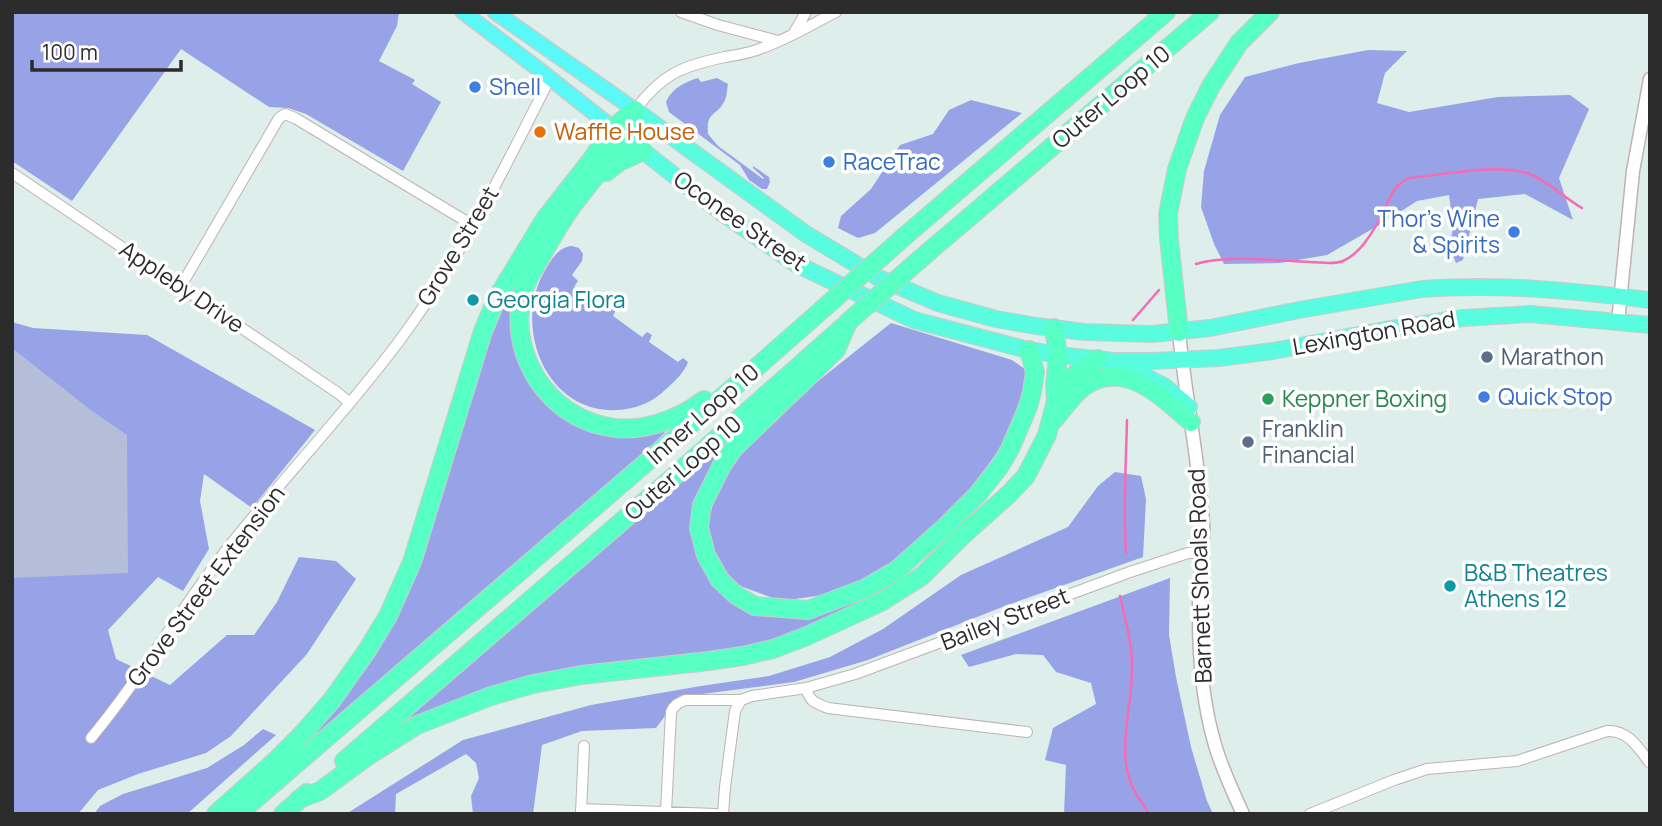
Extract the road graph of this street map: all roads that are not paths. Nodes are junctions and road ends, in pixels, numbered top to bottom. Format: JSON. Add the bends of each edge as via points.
{"nodes":[{"id":1,"x":463,"y":12,"type":"edge"},
{"id":2,"x":495,"y":12,"type":"edge"},
{"id":3,"x":681,"y":12,"type":"edge"},
{"id":4,"x":806,"y":12,"type":"edge"},
{"id":5,"x":836,"y":12,"type":"edge"},
{"id":6,"x":1166,"y":12,"type":"edge"},
{"id":7,"x":1210,"y":12,"type":"edge"},
{"id":8,"x":1270,"y":12,"type":"edge"},
{"id":9,"x":793,"y":34,"type":"junction"},
{"id":10,"x":778,"y":41,"type":"junction"},
{"id":11,"x":550,"y":78,"type":"junction"},
{"id":12,"x":1650,"y":79,"type":"edge"},
{"id":13,"x":635,"y":110,"type":"junction"},
{"id":14,"x":619,"y":132,"type":"junction"},
{"id":15,"x":643,"y":151,"type":"junction"},
{"id":16,"x":12,"y":173,"type":"edge"},
{"id":17,"x":592,"y":182,"type":"junction"},
{"id":18,"x":474,"y":226,"type":"junction"},
{"id":19,"x":181,"y":286,"type":"junction"},
{"id":20,"x":1621,"y":296,"type":"junction"},
{"id":21,"x":1650,"y":300,"type":"edge"},
{"id":22,"x":848,"y":322,"type":"junction"},
{"id":23,"x":1618,"y":322,"type":"junction"},
{"id":24,"x":1650,"y":325,"type":"edge"},
{"id":25,"x":1054,"y":328,"type":"junction"},
{"id":26,"x":1179,"y":332,"type":"junction"},
{"id":27,"x":1115,"y":334,"type":"joint"},
{"id":28,"x":1029,"y":350,"type":"junction"},
{"id":29,"x":1058,"y":355,"type":"junction"},
{"id":30,"x":1182,"y":359,"type":"junction"},
{"id":31,"x":1106,"y":360,"type":"junction"},
{"id":32,"x":749,"y":374,"type":"junction"},
{"id":33,"x":1055,"y":401,"type":"junction"},
{"id":34,"x":350,"y":403,"type":"junction"},
{"id":35,"x":1190,"y":414,"type":"junction"},
{"id":36,"x":1051,"y":424,"type":"junction"},
{"id":37,"x":1203,"y":553,"type":"junction"},
{"id":38,"x":806,"y":688,"type":"junction"},
{"id":39,"x":741,"y":700,"type":"junction"},
{"id":40,"x":1027,"y":732,"type":"dead end"},
{"id":41,"x":91,"y":738,"type":"dead end"},
{"id":42,"x":584,"y":746,"type":"dead end"},
{"id":43,"x":1650,"y":763,"type":"edge"},
{"id":44,"x":299,"y":799,"type":"junction"},
{"id":45,"x":581,"y":811,"type":"edge"},
{"id":46,"x":666,"y":812,"type":"junction"},
{"id":47,"x":216,"y":814,"type":"edge"},
{"id":48,"x":238,"y":814,"type":"edge"},
{"id":49,"x":283,"y":814,"type":"edge"},
{"id":50,"x":716,"y":814,"type":"edge"},
{"id":51,"x":723,"y":814,"type":"edge"},
{"id":52,"x":1243,"y":814,"type":"edge"},
{"id":53,"x":1310,"y":814,"type":"edge"}],
"edges":[{"from":1,"to":11,"type":"main road","name":"Oconee Street"},
{"from":2,"to":13,"type":"main road","name":"Oconee Street"},
{"from":3,"to":10,"type":"street"},
{"from":4,"to":9,"type":"street"},
{"from":5,"to":9,"type":"street"},
{"from":6,"to":32,"type":"highway","name":"Inner Loop 10","bridge":true},
{"from":7,"to":22,"type":"highway","name":"Outer Loop 10","bridge":true},
{"from":8,"to":26,"type":"highway","via":[[1239,43],[1211,86],[1177,169],[1168,214]]},
{"from":9,"to":10,"type":"street"},
{"from":10,"to":13,"type":"street","via":[[678,70]]},
{"from":11,"to":14,"type":"main road","name":"Oconee Street"},
{"from":11,"to":18,"type":"street","name":"Grove Street"},
{"from":12,"to":20,"type":"main road","via":[[1633,171]]},
{"from":13,"to":14,"type":"highway"},
{"from":13,"to":25,"type":"highway","name":"Oconee Street","via":[[806,233],[879,278],[938,303]]},
{"from":14,"to":15,"type":"highway","name":"Oconee Street"},
{"from":14,"to":17,"type":"highway"},
{"from":14,"to":47,"type":"highway","via":[[545,219],[497,298],[412,562],[388,616],[346,681],[305,732]]},
{"from":15,"to":17,"type":"highway"},
{"from":15,"to":28,"type":"highway","name":"Oconee Street","via":[[796,264],[914,320]]},
{"from":16,"to":19,"type":"street","name":"Appleby Drive"},
{"from":17,"to":32,"type":"highway","via":[[540,259],[520,302],[526,358],[547,394],[583,419],[604,427],[630,428],[662,423]]},
{"from":18,"to":19,"type":"street","via":[[285,114]]},
{"from":18,"to":34,"type":"street","name":"Grove Street","via":[[401,338]]},
{"from":19,"to":34,"type":"street","name":"Appleby Drive"},
{"from":20,"to":21,"type":"highway","name":"Lexington Road"},
{"from":20,"to":23,"type":"main road"},
{"from":20,"to":26,"type":"highway","name":"Lexington Road","via":[[1458,286]]},
{"from":22,"to":28,"type":"highway","via":[[836,350],[734,449],[702,505],[699,528],[706,555],[720,580],[755,606],[808,610],[866,588],[897,570],[944,528],[978,494],[1010,449],[1032,392],[1035,372]]},
{"from":22,"to":44,"type":"highway","name":"Outer Loop 10"},
{"from":23,"to":24,"type":"highway","name":"Lexington Road"},
{"from":23,"to":30,"type":"highway","name":"Lexington Road","via":[[1530,314],[1463,318],[1273,351]]},
{"from":25,"to":27,"type":"highway","name":"Oconee Street"},
{"from":25,"to":29,"type":"highway"},
{"from":26,"to":27,"type":"highway","name":"Lexington Road"},
{"from":26,"to":30,"type":"main road","name":"Barnett Shoals Road"},
{"from":28,"to":29,"type":"highway","name":"Oconee Street"},
{"from":29,"to":31,"type":"highway","name":"Oconee Street"},
{"from":29,"to":33,"type":"highway"},
{"from":30,"to":31,"type":"highway","name":"Lexington Road"},
{"from":30,"to":35,"type":"main road","name":"Barnett Shoals Road"},
{"from":31,"to":33,"type":"highway","via":[[1073,376]]},
{"from":31,"to":35,"type":"highway","via":[[1157,382]]},
{"from":32,"to":48,"type":"highway","name":"Inner Loop 10"},
{"from":33,"to":36,"type":"highway"},
{"from":34,"to":41,"type":"street","name":"Grove Street Extension","via":[[229,546]]},
{"from":35,"to":36,"type":"highway","via":[[1135,381],[1102,378],[1080,389]]},
{"from":35,"to":37,"type":"main road","name":"Barnett Shoals Road","via":[[1200,482]]},
{"from":36,"to":44,"type":"highway","via":[[1026,476],[1009,494],[922,576],[881,602],[773,649],[582,675],[491,696],[417,725],[320,791]]},
{"from":37,"to":38,"type":"street","name":"Bailey Street","via":[[1188,553],[1130,572],[867,670]]},
{"from":37,"to":52,"type":"main road","name":"Barnett Shoals Road","via":[[1199,616],[1206,708],[1215,747]]},
{"from":38,"to":39,"type":"street"},
{"from":38,"to":40,"type":"street","via":[[812,701],[828,708]]},
{"from":39,"to":46,"type":"street","via":[[685,700],[674,706]]},
{"from":39,"to":51,"type":"street","via":[[735,711]]},
{"from":42,"to":45,"type":"street"},
{"from":43,"to":53,"type":"street","via":[[1628,736],[1607,731],[1517,761],[1427,769]]},
{"from":44,"to":49,"type":"highway","name":"Outer Loop 10"},
{"from":45,"to":46,"type":"street"},
{"from":46,"to":50,"type":"street"}]}
